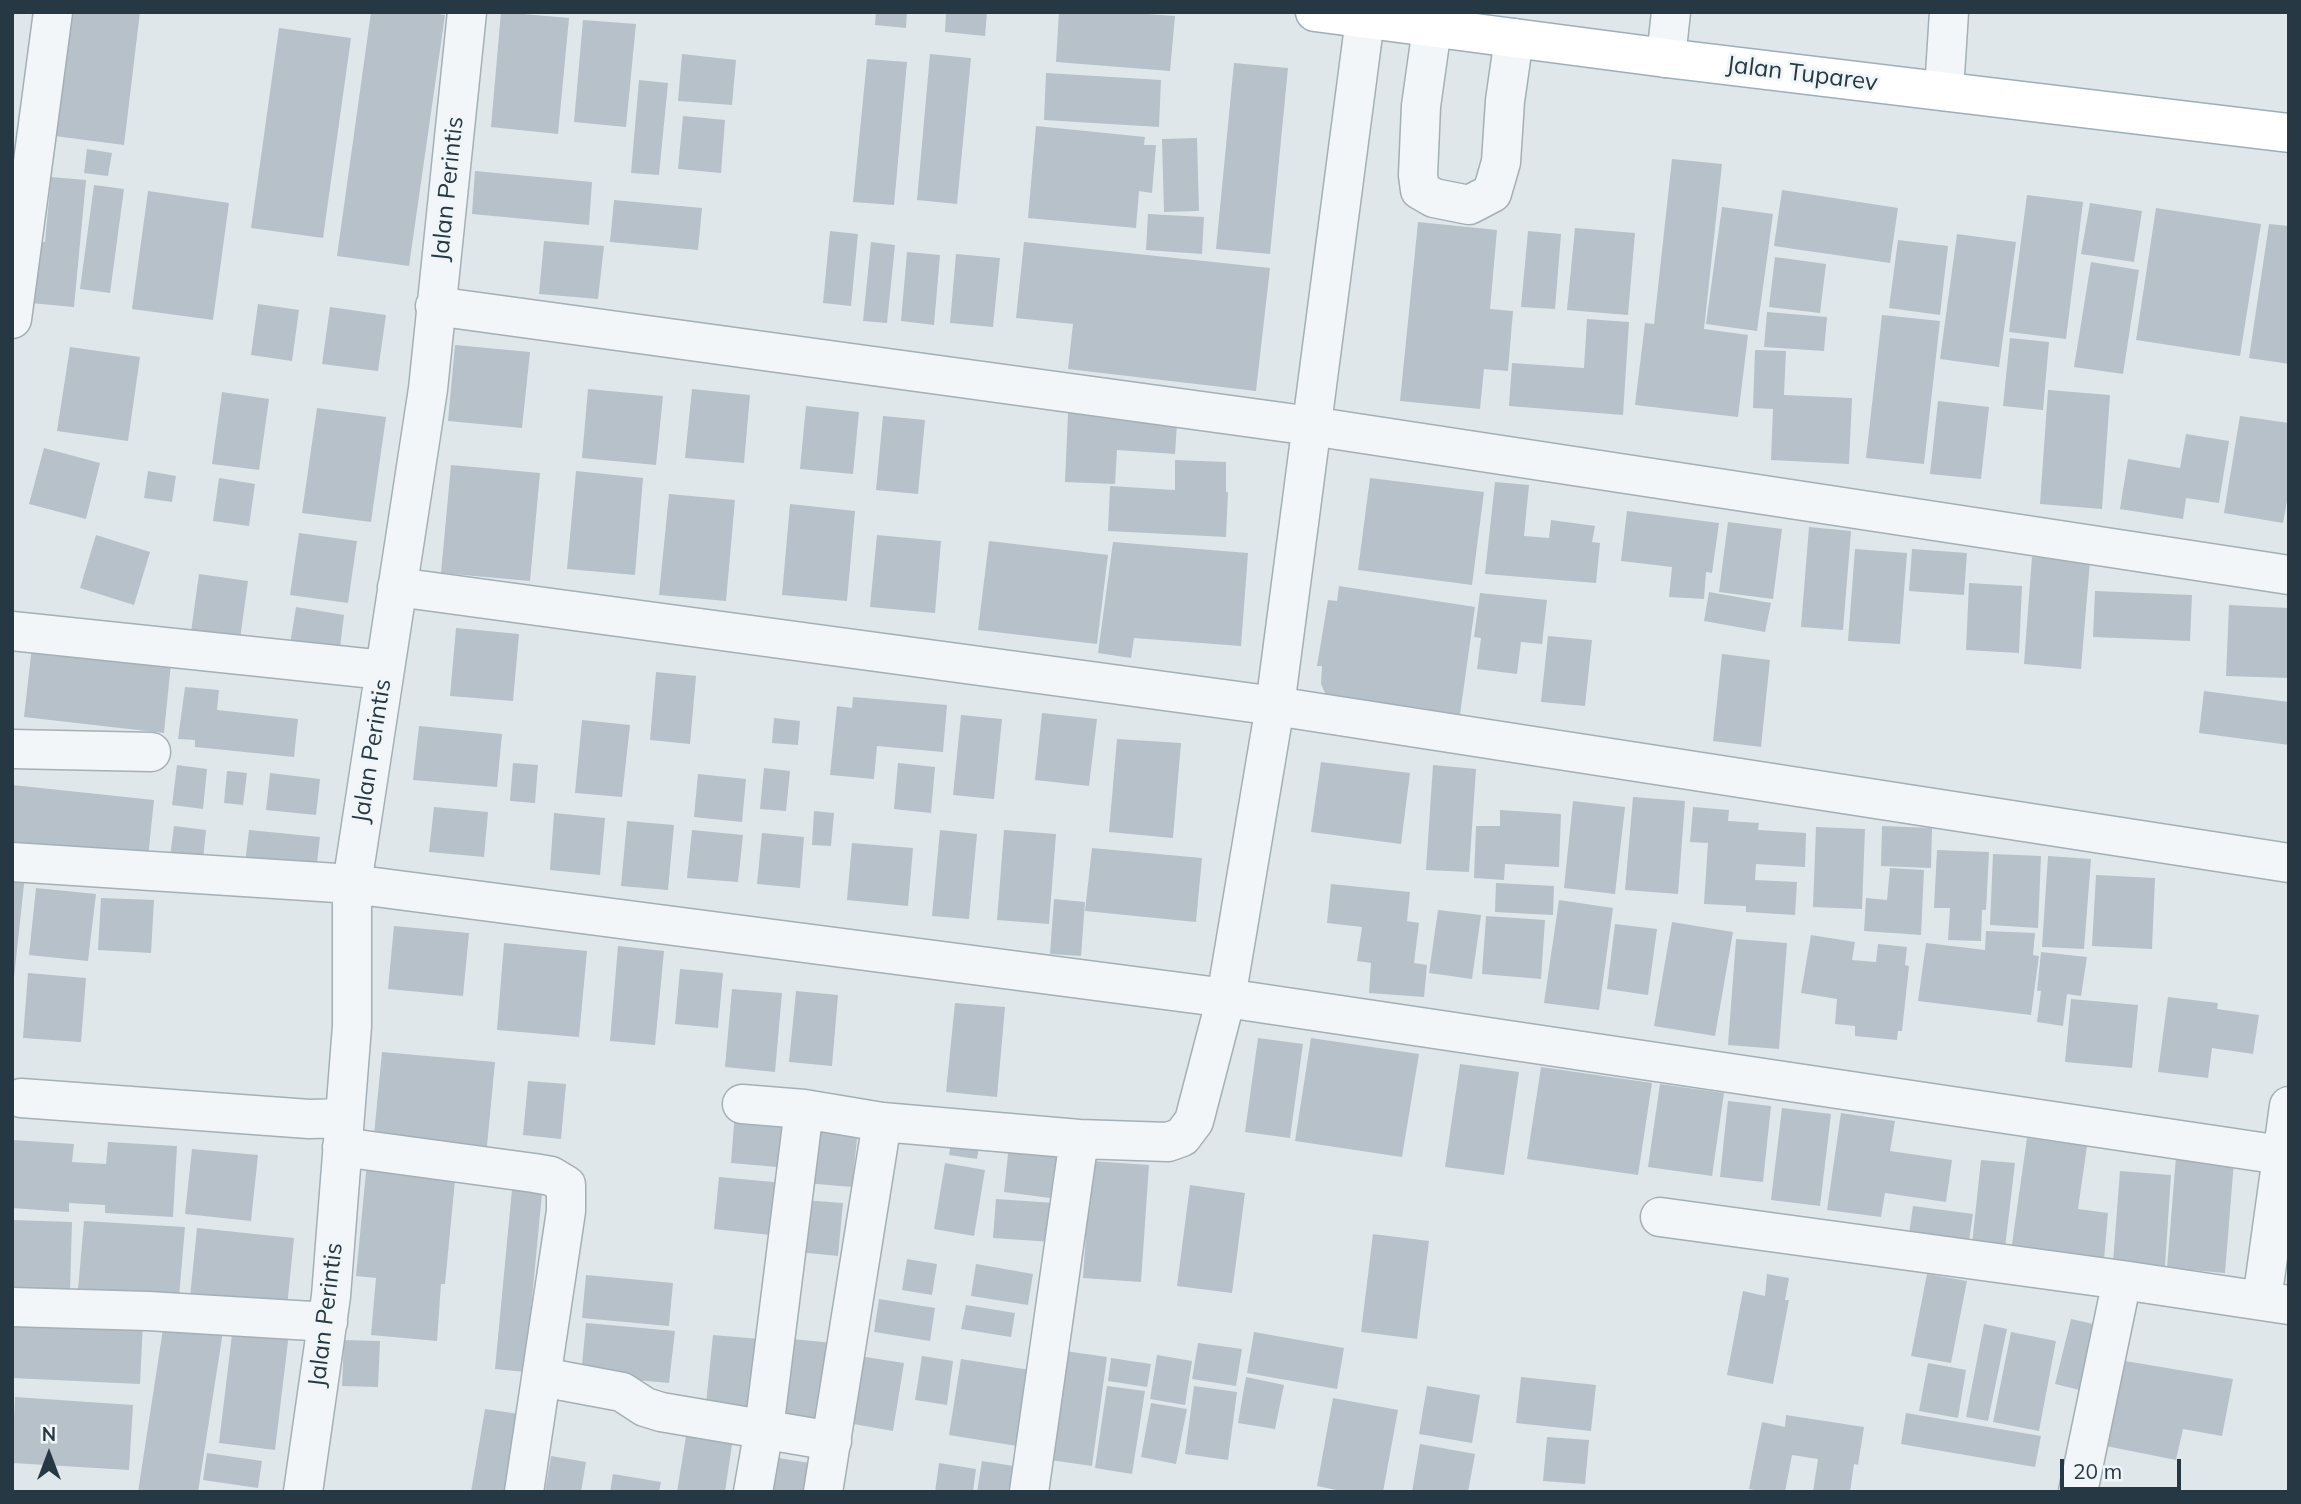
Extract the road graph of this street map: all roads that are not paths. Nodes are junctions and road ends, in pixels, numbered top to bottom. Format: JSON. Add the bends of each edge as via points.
{"nodes":[{"id":1,"x":53,"y":12,"type":"edge"},
{"id":2,"x":467,"y":12,"type":"edge"},
{"id":3,"x":1315,"y":12,"type":"edge"},
{"id":4,"x":1671,"y":12,"type":"edge"},
{"id":5,"x":1949,"y":12,"type":"edge"},
{"id":6,"x":1365,"y":19,"type":"junction"},
{"id":7,"x":1432,"y":28,"type":"junction"},
{"id":8,"x":1514,"y":38,"type":"junction"},
{"id":9,"x":1666,"y":58,"type":"junction"},
{"id":10,"x":1944,"y":91,"type":"junction"},
{"id":11,"x":2289,"y":133,"type":"edge"},
{"id":12,"x":435,"y":306,"type":"junction"},
{"id":13,"x":12,"y":319,"type":"edge"},
{"id":14,"x":1311,"y":426,"type":"junction"},
{"id":15,"x":2289,"y":575,"type":"edge"},
{"id":16,"x":397,"y":587,"type":"junction"},
{"id":17,"x":12,"y":631,"type":"edge"},
{"id":18,"x":384,"y":670,"type":"junction"},
{"id":19,"x":1275,"y":706,"type":"junction"},
{"id":20,"x":12,"y":749,"type":"edge"},
{"id":21,"x":151,"y":752,"type":"dead end"},
{"id":22,"x":12,"y":862,"type":"edge"},
{"id":23,"x":2289,"y":863,"type":"edge"},
{"id":24,"x":352,"y":884,"type":"junction"},
{"id":25,"x":1226,"y":998,"type":"junction"},
{"id":26,"x":21,"y":1098,"type":"dead end"},
{"id":27,"x":742,"y":1104,"type":"dead end"},
{"id":28,"x":2289,"y":1106,"type":"edge"},
{"id":29,"x":804,"y":1109,"type":"junction"},
{"id":30,"x":882,"y":1122,"type":"junction"},
{"id":31,"x":343,"y":1133,"type":"junction"},
{"id":32,"x":1079,"y":1139,"type":"junction"},
{"id":33,"x":2281,"y":1155,"type":"junction"},
{"id":34,"x":1660,"y":1217,"type":"dead end"},
{"id":35,"x":2122,"y":1280,"type":"junction"},
{"id":36,"x":2275,"y":1302,"type":"edge"},
{"id":37,"x":12,"y":1307,"type":"edge"},
{"id":38,"x":328,"y":1322,"type":"junction"},
{"id":39,"x":542,"y":1377,"type":"junction"},
{"id":40,"x":764,"y":1429,"type":"junction"},
{"id":41,"x":832,"y":1441,"type":"junction"},
{"id":42,"x":1033,"y":1491,"type":"edge"},
{"id":43,"x":303,"y":1492,"type":"edge"},
{"id":44,"x":524,"y":1492,"type":"edge"},
{"id":45,"x":753,"y":1492,"type":"edge"},
{"id":46,"x":823,"y":1492,"type":"edge"},
{"id":47,"x":2078,"y":1492,"type":"edge"}],
"edges":[{"from":1,"to":13,"type":"street"},
{"from":2,"to":12,"type":"street","name":"Jalan Perintis"},
{"from":3,"to":6,"type":"main road","name":"Jalan Tuparev"},
{"from":4,"to":9,"type":"street"},
{"from":5,"to":10,"type":"street"},
{"from":6,"to":7,"type":"main road","name":"Jalan Tuparev"},
{"from":6,"to":14,"type":"street"},
{"from":7,"to":8,"type":"main road","name":"Jalan Tuparev"},
{"from":7,"to":8,"type":"street","via":[[1421,106],[1420,190],[1434,198],[1469,205],[1492,194],[1501,162]]},
{"from":8,"to":9,"type":"main road","name":"Jalan Tuparev"},
{"from":9,"to":10,"type":"main road","name":"Jalan Tuparev"},
{"from":10,"to":11,"type":"main road","name":"Jalan Tuparev"},
{"from":12,"to":14,"type":"street"},
{"from":12,"to":16,"type":"street","name":"Jalan Perintis","via":[[428,389]]},
{"from":14,"to":15,"type":"street"},
{"from":14,"to":19,"type":"street"},
{"from":16,"to":18,"type":"street","name":"Jalan Perintis"},
{"from":16,"to":19,"type":"street"},
{"from":17,"to":18,"type":"street"},
{"from":18,"to":24,"type":"street","name":"Jalan Perintis"},
{"from":19,"to":23,"type":"street"},
{"from":19,"to":25,"type":"street"},
{"from":20,"to":21,"type":"street"},
{"from":22,"to":24,"type":"street"},
{"from":24,"to":25,"type":"street"},
{"from":24,"to":31,"type":"street","name":"Jalan Perintis","via":[[352,1026]]},
{"from":25,"to":32,"type":"street","via":[[1194,1121],[1182,1137],[1168,1142]]},
{"from":25,"to":33,"type":"street"},
{"from":26,"to":31,"type":"street","via":[[309,1119]]},
{"from":27,"to":29,"type":"street"},
{"from":28,"to":33,"type":"street"},
{"from":29,"to":30,"type":"street"},
{"from":29,"to":40,"type":"street"},
{"from":30,"to":32,"type":"street"},
{"from":30,"to":41,"type":"street"},
{"from":31,"to":38,"type":"street","name":"Jalan Perintis"},
{"from":31,"to":39,"type":"street","via":[[551,1176],[566,1185]]},
{"from":32,"to":42,"type":"street"},
{"from":33,"to":36,"type":"street"},
{"from":34,"to":35,"type":"street"},
{"from":35,"to":36,"type":"street"},
{"from":35,"to":47,"type":"street"},
{"from":37,"to":38,"type":"street"},
{"from":38,"to":43,"type":"street","name":"Jalan Perintis"},
{"from":39,"to":40,"type":"street","via":[[622,1392],[661,1412]]},
{"from":39,"to":44,"type":"street"},
{"from":40,"to":41,"type":"street"},
{"from":40,"to":45,"type":"street"},
{"from":41,"to":46,"type":"street"}]}
